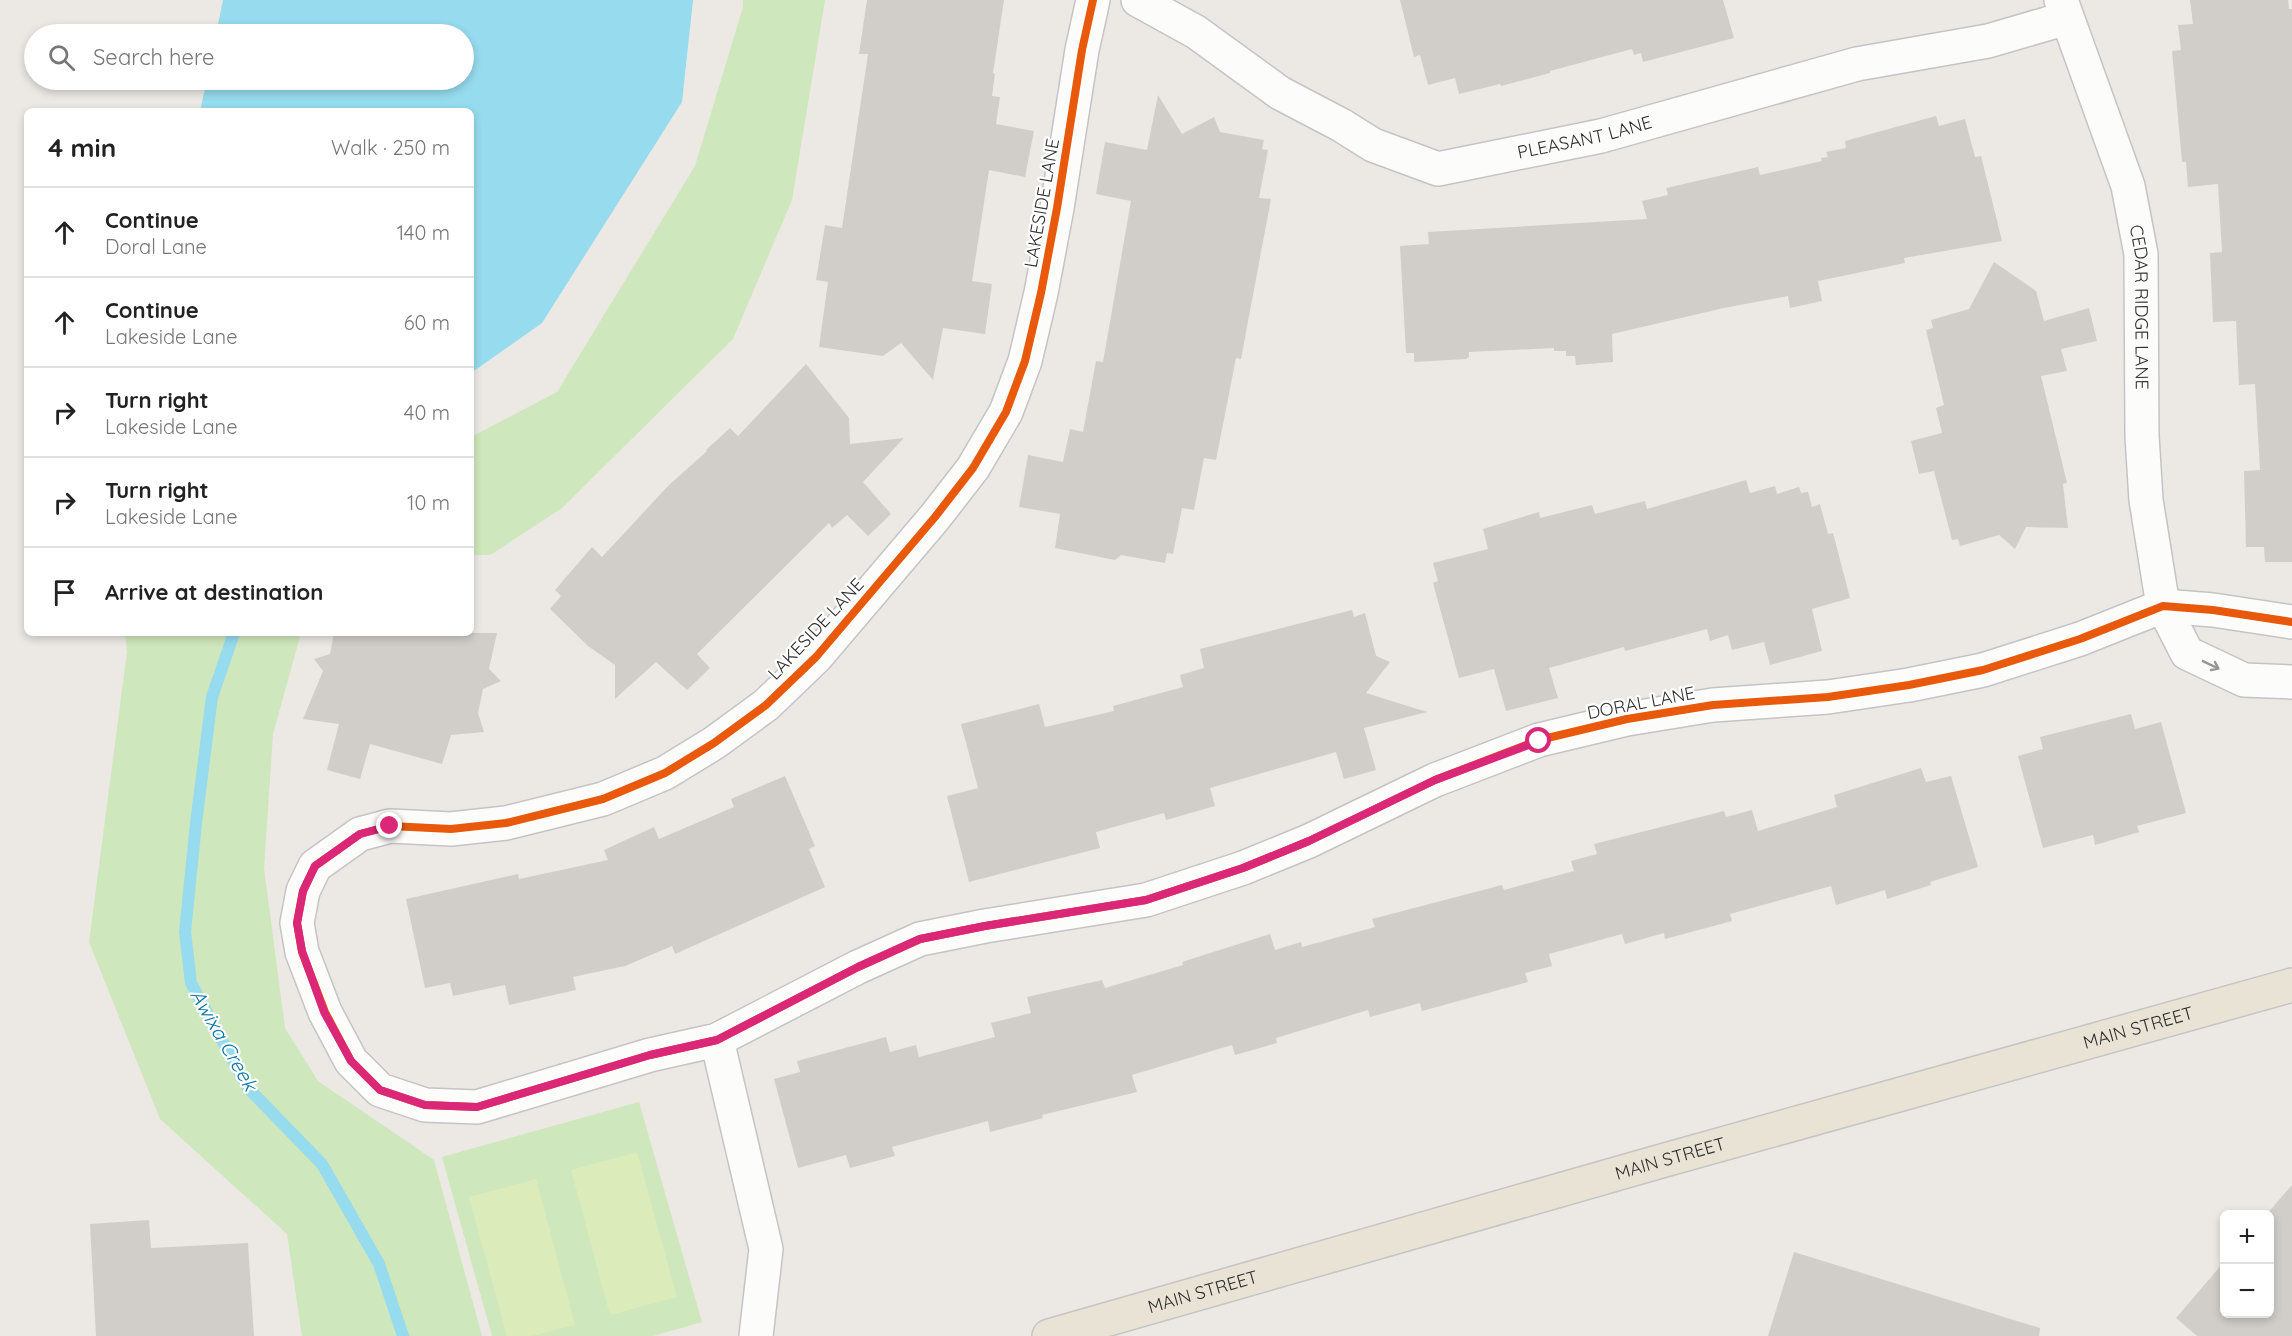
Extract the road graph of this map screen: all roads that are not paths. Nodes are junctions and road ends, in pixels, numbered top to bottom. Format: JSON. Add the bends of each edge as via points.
{"nodes":[{"id":1,"x":1093,"y":0,"type":"edge"},
{"id":2,"x":1138,"y":0,"type":"edge"},
{"id":3,"x":2064,"y":9,"type":"edge"},
{"id":4,"x":2163,"y":606,"type":"junction"},
{"id":5,"x":2292,"y":622,"type":"edge"},
{"id":6,"x":2292,"y":682,"type":"edge"},
{"id":7,"x":2292,"y":985,"type":"edge"},
{"id":8,"x":717,"y":1040,"type":"junction"},
{"id":9,"x":756,"y":1336,"type":"edge"},
{"id":10,"x":1049,"y":1336,"type":"edge"}],
"edges":[{"from":1,"to":8,"type":"street","name":"LAKESIDE LANE","via":[[1041,293],[1025,361],[1006,412],[973,468],[816,657],[766,705],[665,773],[603,799],[506,823],[451,829],[390,826],[360,834],[315,866],[303,891],[297,923],[302,951],[324,1012],[351,1061],[380,1090],[425,1105],[477,1107],[650,1055]]},
{"from":2,"to":3,"type":"street","name":"PLEASANT LANE","via":[[1196,32],[1280,93],[1373,146],[1438,169],[1600,136],[1857,64],[1988,40]]},
{"from":3,"to":4,"type":"street","name":"CEDAR RIDGE LANE","via":[[2128,186],[2141,254],[2146,500]]},
{"from":4,"to":5,"type":"street","name":"DORAL LANE"},
{"from":4,"to":6,"type":"street","one_way":true,"via":[[2187,653],[2244,681]]},
{"from":4,"to":8,"type":"street","name":"DORAL LANE","via":[[2080,639],[1983,670],[1828,697],[1713,705],[1627,719],[1539,741],[1435,780],[1243,868],[1146,900],[920,939]]},
{"from":7,"to":10,"type":"main road","name":"MAIN STREET"},
{"from":8,"to":9,"type":"street","via":[[766,1249]]}]}
